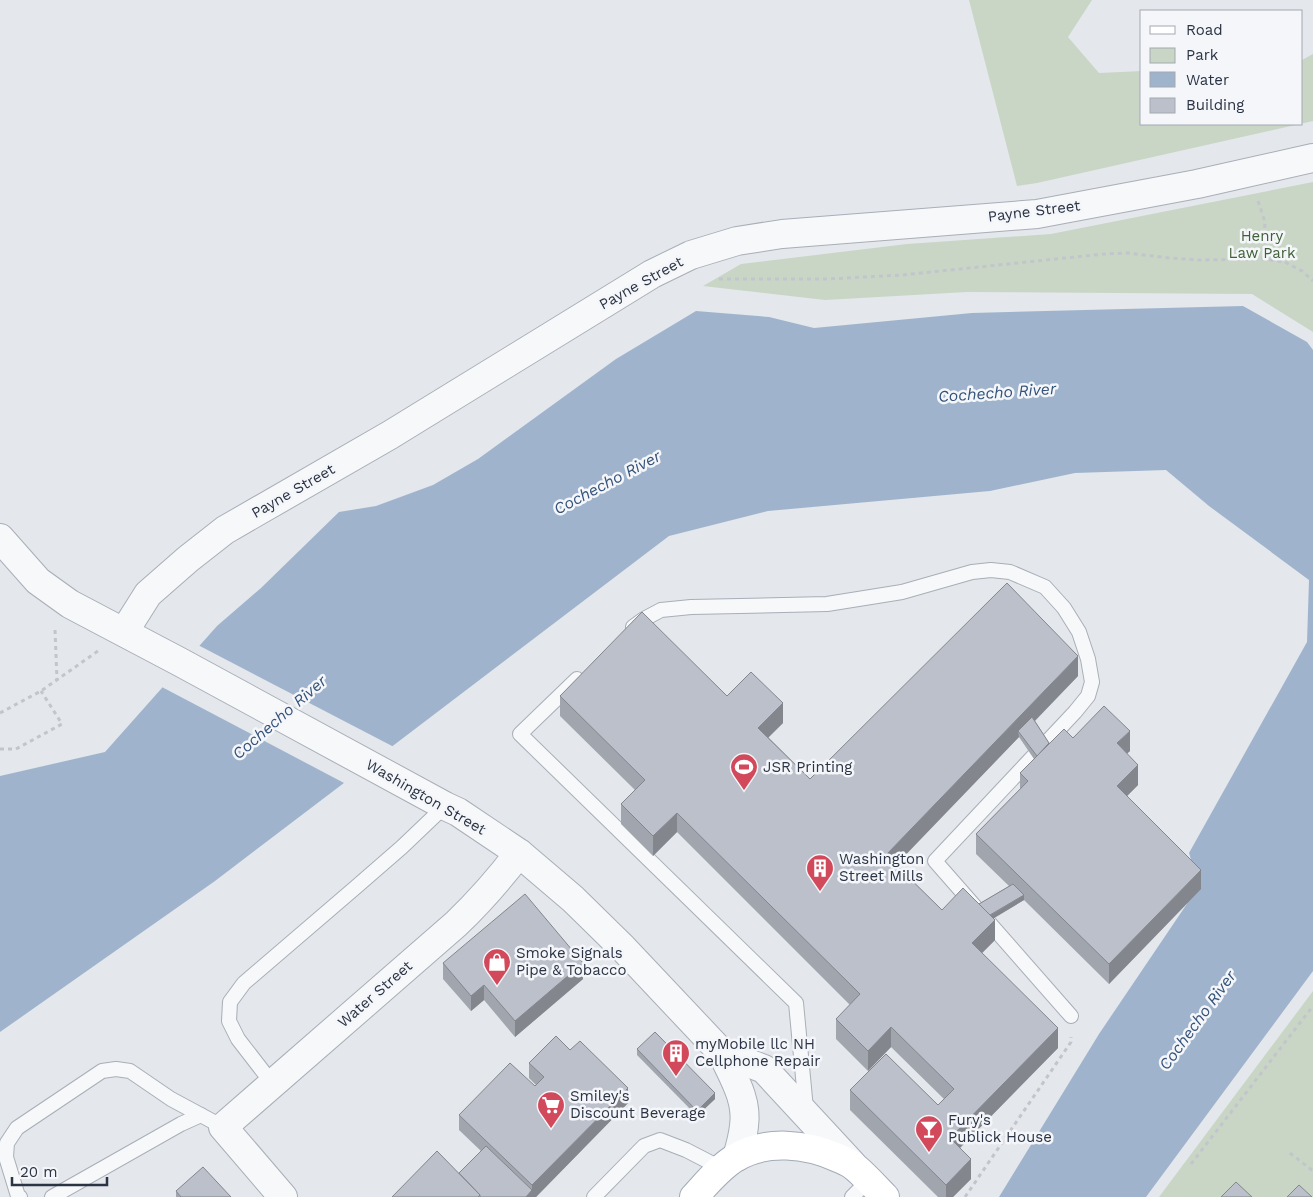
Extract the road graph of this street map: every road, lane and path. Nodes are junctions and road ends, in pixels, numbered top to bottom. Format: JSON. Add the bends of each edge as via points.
{"nodes":[{"id":1,"x":1313,"y":158,"type":"edge"},
{"id":2,"x":1250,"y":171,"type":"junction"},
{"id":3,"x":1263,"y":259,"type":"junction"},
{"id":4,"x":711,"y":279,"type":"dead end"},
{"id":5,"x":1313,"y":281,"type":"edge"},
{"id":6,"x":0,"y":538,"type":"edge"},
{"id":7,"x":55,"y":628,"type":"dead end"},
{"id":8,"x":124,"y":632,"type":"junction"},
{"id":9,"x":625,"y":633,"type":"edge"},
{"id":10,"x":100,"y":650,"type":"dead end"},
{"id":11,"x":590,"y":667,"type":"edge"},
{"id":12,"x":57,"y":680,"type":"junction"},
{"id":13,"x":41,"y":691,"type":"junction"},
{"id":14,"x":0,"y":713,"type":"edge"},
{"id":15,"x":0,"y":749,"type":"edge"},
{"id":16,"x":445,"y":806,"type":"junction"},
{"id":17,"x":519,"y":853,"type":"junction"},
{"id":18,"x":1313,"y":1006,"type":"edge"},
{"id":19,"x":1071,"y":1016,"type":"joint"},
{"id":20,"x":722,"y":1053,"type":"junction"},
{"id":21,"x":272,"y":1083,"type":"junction"},
{"id":22,"x":806,"y":1115,"type":"junction"},
{"id":23,"x":212,"y":1121,"type":"junction"},
{"id":24,"x":1290,"y":1153,"type":"dead end"},
{"id":25,"x":729,"y":1162,"type":"junction"},
{"id":26,"x":1191,"y":1164,"type":"dead end"},
{"id":27,"x":1313,"y":1171,"type":"edge"},
{"id":28,"x":864,"y":1185,"type":"edge"},
{"id":29,"x":20,"y":1197,"type":"edge"},
{"id":30,"x":52,"y":1197,"type":"edge"},
{"id":31,"x":283,"y":1197,"type":"edge"},
{"id":32,"x":594,"y":1197,"type":"edge"},
{"id":33,"x":694,"y":1197,"type":"edge"},
{"id":34,"x":966,"y":1197,"type":"edge"}],
"edges":[{"from":1,"to":2,"type":"street","name":"Payne Street"},
{"from":2,"to":3,"type":"path","via":[[1265,222]]},
{"from":2,"to":8,"type":"street","name":"Payne Street","via":[[1037,214],[782,234],[737,241],[691,255],[652,274],[390,435],[225,530],[148,594]]},
{"from":3,"to":4,"type":"path","via":[[1199,260],[1127,253],[902,275]]},
{"from":3,"to":5,"type":"path","via":[[1285,262]]},
{"from":6,"to":8,"type":"street","name":"Washington Street","via":[[38,581],[70,604]]},
{"from":7,"to":12,"type":"path"},
{"from":8,"to":16,"type":"street","name":"Washington Street"},
{"from":9,"to":19,"type":"lane","via":[[661,610],[691,606],[828,604],[902,592],[972,572],[1010,572],[1046,587],[1079,632],[1092,682],[1088,696],[935,862]]},
{"from":10,"to":12,"type":"path"},
{"from":11,"to":22,"type":"lane","via":[[520,734],[796,1003]]},
{"from":12,"to":13,"type":"path"},
{"from":13,"to":14,"type":"path"},
{"from":13,"to":15,"type":"path","via":[[62,724],[16,749]]},
{"from":16,"to":17,"type":"street","name":"Washington Street"},
{"from":16,"to":21,"type":"lane","via":[[244,983],[230,1002],[229,1021],[238,1039]]},
{"from":17,"to":20,"type":"street","name":"Washington Street","via":[[595,920]]},
{"from":17,"to":21,"type":"street","name":"Water Street","via":[[456,924]]},
{"from":18,"to":26,"type":"path"},
{"from":19,"to":34,"type":"path","via":[[1071,1042]]},
{"from":20,"to":22,"type":"street","name":"Washington Street","via":[[764,1069]]},
{"from":20,"to":25,"type":"street","via":[[744,1106],[744,1125]]},
{"from":21,"to":23,"type":"street","name":"Water Street"},
{"from":22,"to":28,"type":"street","name":"Washington Street"},
{"from":23,"to":29,"type":"lane","via":[[130,1071],[102,1071],[17,1128],[7,1143],[6,1157]]},
{"from":23,"to":30,"type":"lane","via":[[181,1124]]},
{"from":23,"to":31,"type":"street"},
{"from":24,"to":27,"type":"path"},
{"from":25,"to":28,"type":"main road","via":[[759,1148],[804,1147],[827,1153]]},
{"from":25,"to":32,"type":"lane","via":[[660,1140],[644,1146]]},
{"from":25,"to":33,"type":"main road"}]}
